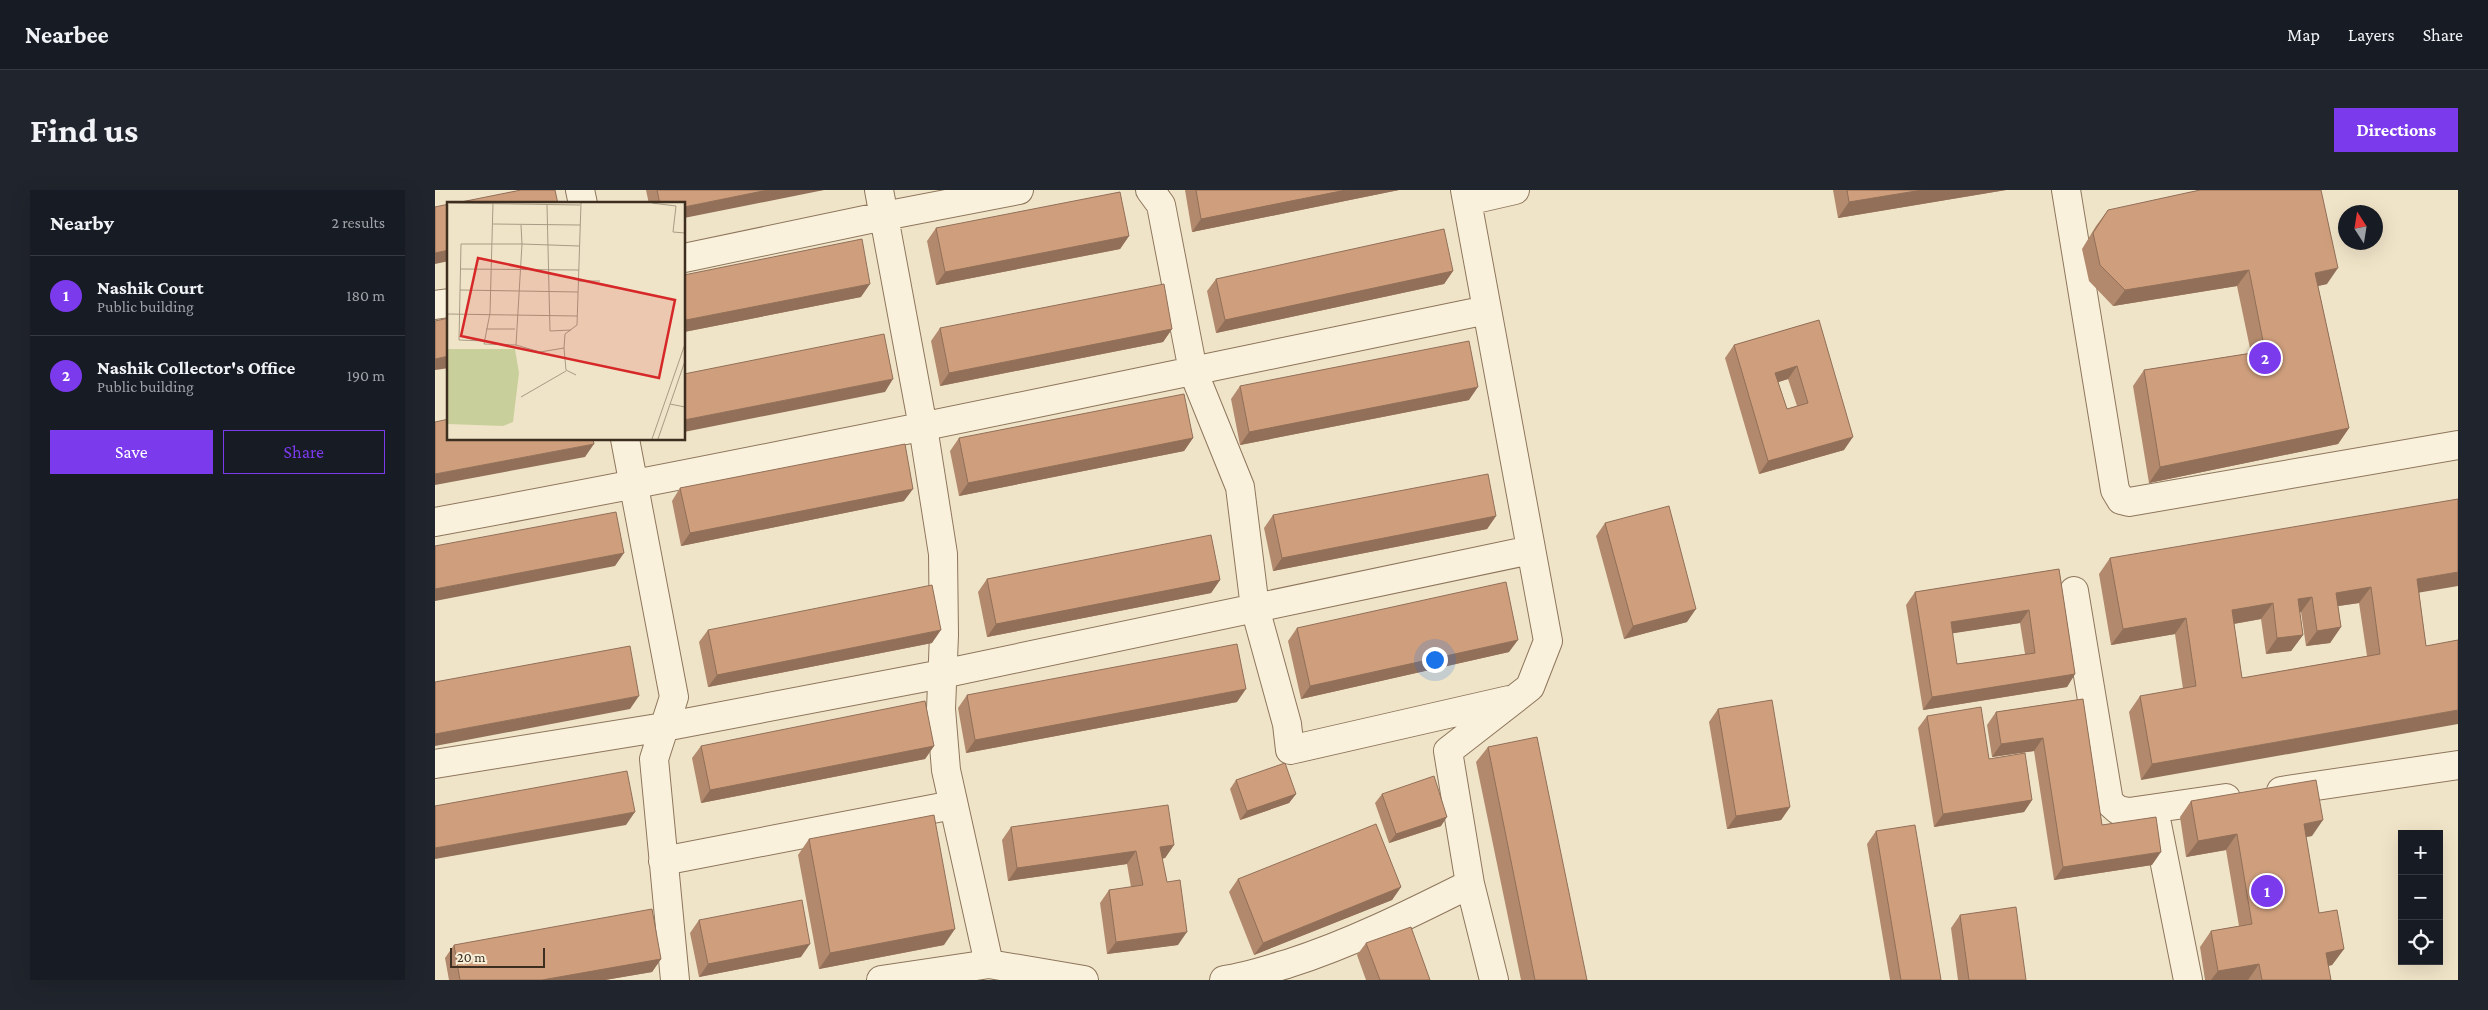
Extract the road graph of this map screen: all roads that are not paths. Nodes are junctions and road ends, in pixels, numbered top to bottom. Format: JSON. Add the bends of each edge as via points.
{"nodes":[{"id":1,"x":1019,"y":190,"type":"edge"},
{"id":2,"x":1150,"y":190,"type":"edge"},
{"id":3,"x":1515,"y":190,"type":"edge"},
{"id":4,"x":2066,"y":190,"type":"edge"},
{"id":5,"x":1466,"y":195,"type":"edge"},
{"id":6,"x":881,"y":203,"type":"edge"},
{"id":7,"x":685,"y":258,"type":"edge"},
{"id":8,"x":1487,"y":310,"type":"junction"},
{"id":9,"x":1193,"y":371,"type":"junction"},
{"id":10,"x":923,"y":427,"type":"junction"},
{"id":11,"x":625,"y":440,"type":"edge"},
{"id":12,"x":2458,"y":445,"type":"edge"},
{"id":13,"x":634,"y":485,"type":"junction"},
{"id":14,"x":435,"y":522,"type":"edge"},
{"id":15,"x":1531,"y":550,"type":"junction"},
{"id":16,"x":2075,"y":591,"type":"dead end"},
{"id":17,"x":1255,"y":608,"type":"junction"},
{"id":18,"x":942,"y":674,"type":"junction"},
{"id":19,"x":1517,"y":698,"type":"junction"},
{"id":20,"x":664,"y":727,"type":"junction"},
{"id":21,"x":435,"y":764,"type":"edge"},
{"id":22,"x":2458,"y":765,"type":"edge"},
{"id":23,"x":953,"y":805,"type":"junction"},
{"id":24,"x":2154,"y":809,"type":"junction"},
{"id":25,"x":663,"y":861,"type":"junction"},
{"id":26,"x":1470,"y":884,"type":"junction"},
{"id":27,"x":989,"y":964,"type":"junction"},
{"id":28,"x":675,"y":980,"type":"edge"},
{"id":29,"x":881,"y":980,"type":"edge"},
{"id":30,"x":1084,"y":980,"type":"edge"},
{"id":31,"x":1224,"y":980,"type":"edge"},
{"id":32,"x":1494,"y":980,"type":"edge"},
{"id":33,"x":2188,"y":980,"type":"edge"}],
"edges":[{"from":1,"to":6,"type":"street"},
{"from":2,"to":9,"type":"street","via":[[1161,206]]},
{"from":3,"to":5,"type":"street"},
{"from":4,"to":12,"type":"street","via":[[2115,490],[2121,500],[2129,502]]},
{"from":5,"to":8,"type":"street"},
{"from":6,"to":7,"type":"street"},
{"from":6,"to":10,"type":"street"},
{"from":8,"to":9,"type":"street"},
{"from":8,"to":15,"type":"street"},
{"from":9,"to":10,"type":"street"},
{"from":9,"to":17,"type":"street","via":[[1240,487]]},
{"from":10,"to":13,"type":"street"},
{"from":10,"to":18,"type":"street","via":[[943,554]]},
{"from":11,"to":13,"type":"street"},
{"from":13,"to":14,"type":"street"},
{"from":13,"to":20,"type":"street","via":[[674,697]]},
{"from":15,"to":17,"type":"street"},
{"from":15,"to":19,"type":"street","via":[[1548,641],[1530,687]]},
{"from":16,"to":24,"type":"street","via":[[2109,802],[2123,811]]},
{"from":17,"to":18,"type":"street"},
{"from":17,"to":19,"type":"street","via":[[1287,724],[1290,750]]},
{"from":18,"to":20,"type":"street"},
{"from":18,"to":23,"type":"street","via":[[946,770]]},
{"from":19,"to":26,"type":"street","via":[[1448,751]]},
{"from":20,"to":21,"type":"street"},
{"from":20,"to":25,"type":"street","via":[[654,759]]},
{"from":22,"to":24,"type":"street"},
{"from":23,"to":25,"type":"street"},
{"from":23,"to":27,"type":"street"},
{"from":24,"to":33,"type":"street"},
{"from":25,"to":28,"type":"street"},
{"from":26,"to":31,"type":"street","via":[[1320,953],[1243,978]]},
{"from":26,"to":32,"type":"street"},
{"from":27,"to":29,"type":"street"},
{"from":27,"to":30,"type":"street"}]}
